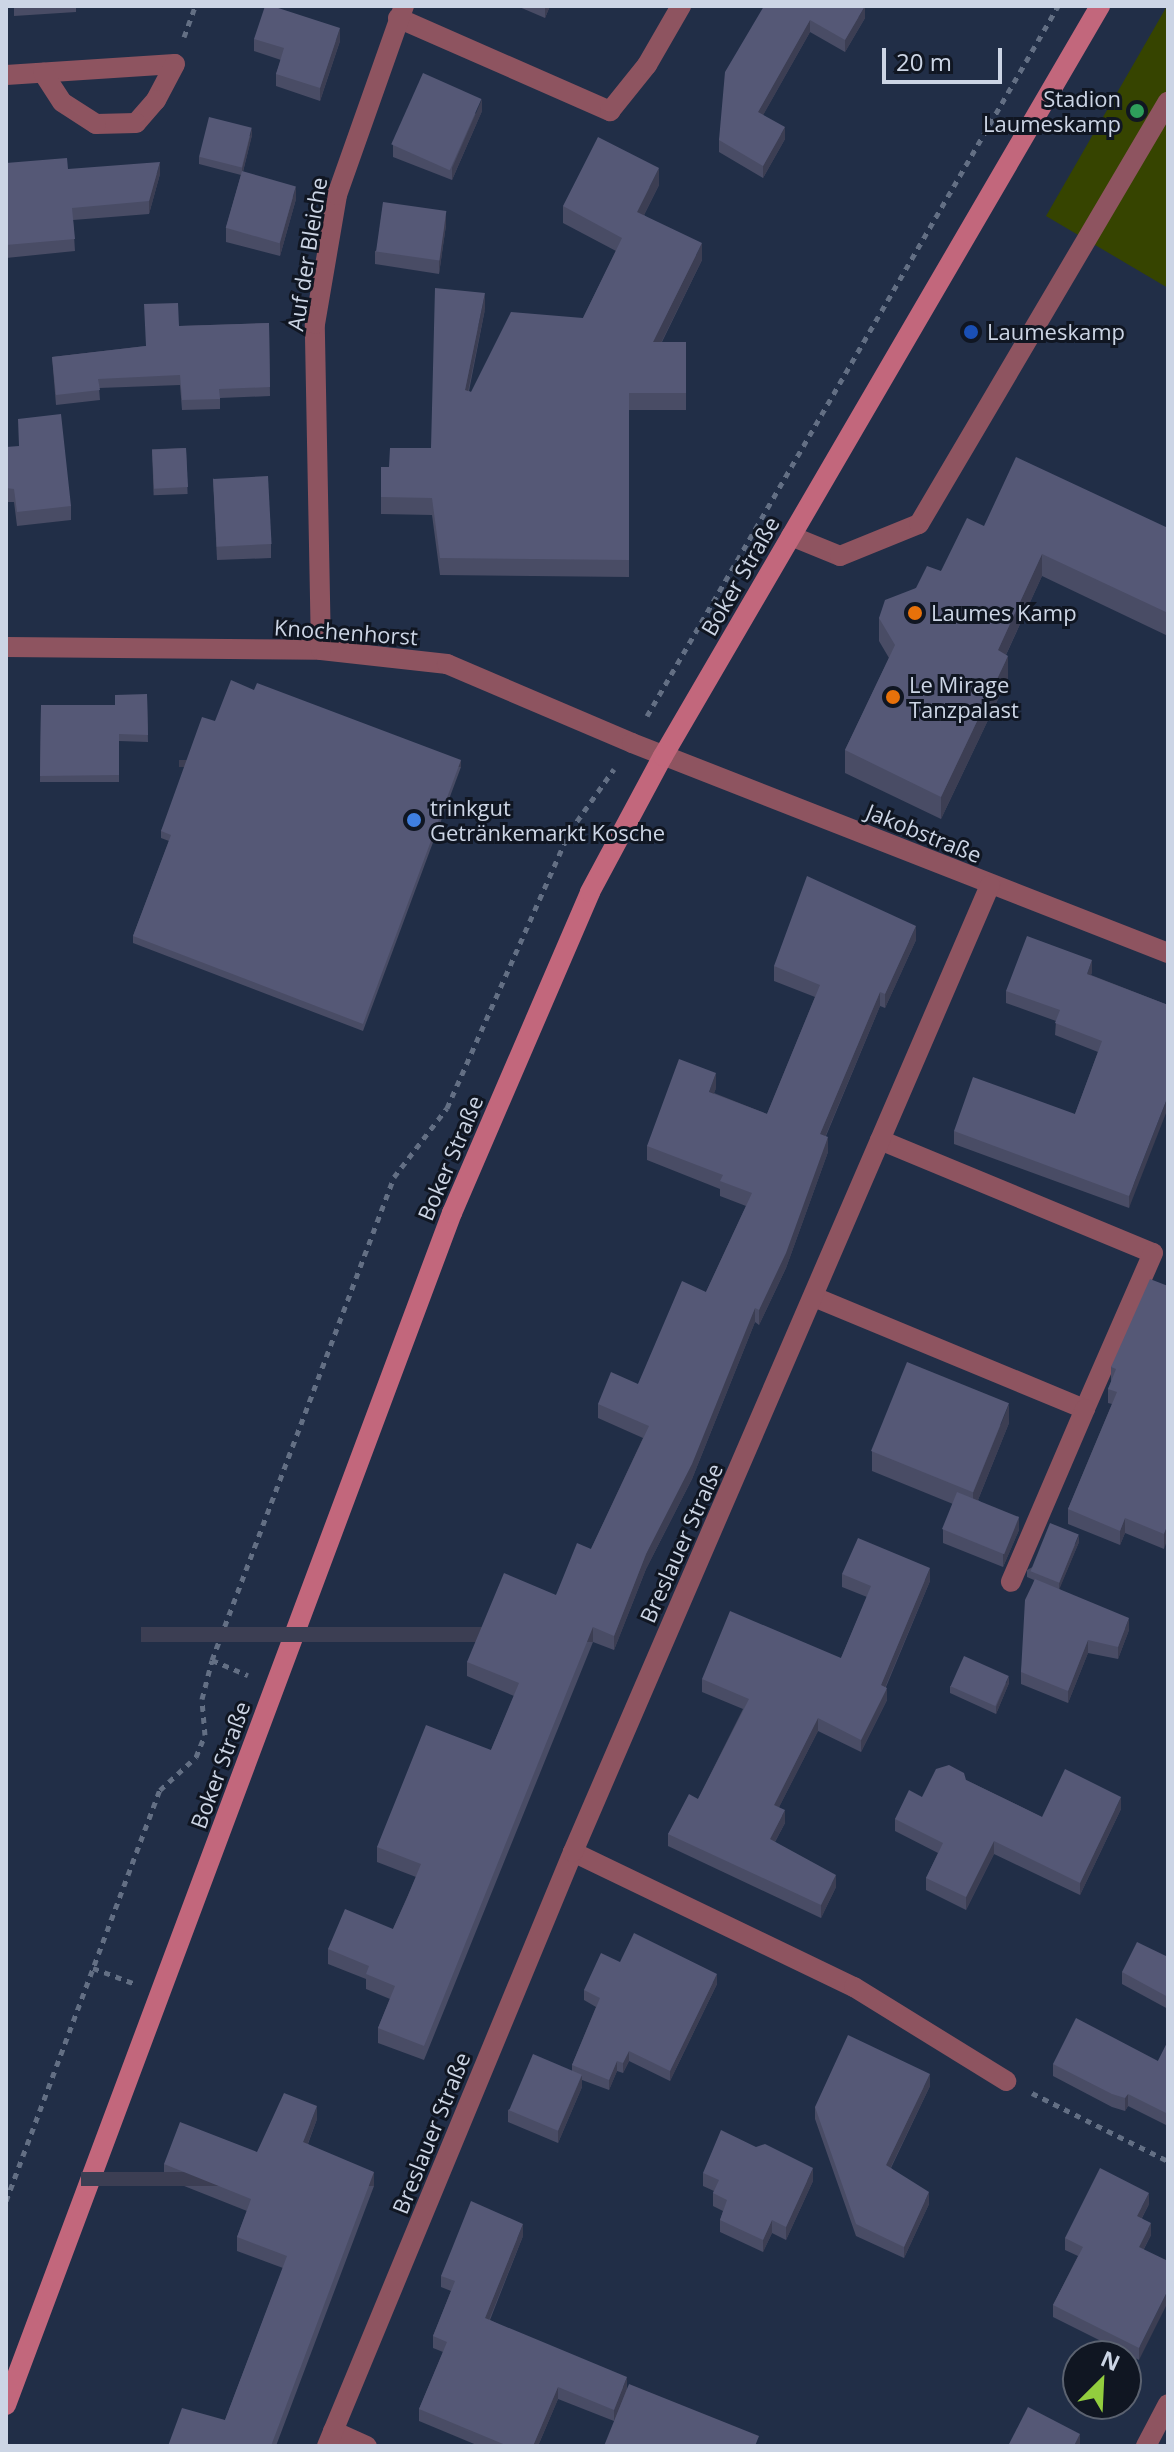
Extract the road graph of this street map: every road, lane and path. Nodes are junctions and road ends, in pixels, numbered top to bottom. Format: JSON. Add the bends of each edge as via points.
{"nodes":[{"id":1,"x":681,"y":6,"type":"edge"},
{"id":2,"x":1058,"y":6,"type":"edge"},
{"id":3,"x":1100,"y":6,"type":"edge"},
{"id":4,"x":401,"y":12,"type":"edge"},
{"id":5,"x":43,"y":73,"type":"junction"},
{"id":6,"x":6,"y":75,"type":"edge"},
{"id":7,"x":1168,"y":102,"type":"edge"},
{"id":8,"x":791,"y":536,"type":"junction"},
{"id":9,"x":6,"y":647,"type":"edge"},
{"id":10,"x":321,"y":650,"type":"junction"},
{"id":11,"x":632,"y":743,"type":"junction"},
{"id":12,"x":663,"y":756,"type":"junction"},
{"id":13,"x":990,"y":885,"type":"junction"},
{"id":14,"x":1168,"y":953,"type":"edge"},
{"id":15,"x":880,"y":1140,"type":"junction"},
{"id":16,"x":814,"y":1297,"type":"junction"},
{"id":17,"x":1085,"y":1409,"type":"junction"},
{"id":18,"x":1011,"y":1582,"type":"dead end"},
{"id":19,"x":212,"y":1660,"type":"junction"},
{"id":20,"x":275,"y":1686,"type":"junction"},
{"id":21,"x":573,"y":1852,"type":"junction"},
{"id":22,"x":93,"y":1968,"type":"junction"},
{"id":23,"x":160,"y":1994,"type":"junction"},
{"id":24,"x":1006,"y":2081,"type":"joint"},
{"id":25,"x":1168,"y":2161,"type":"edge"},
{"id":26,"x":6,"y":2201,"type":"edge"},
{"id":27,"x":1168,"y":2404,"type":"edge"},
{"id":28,"x":6,"y":2405,"type":"edge"},
{"id":29,"x":330,"y":2439,"type":"edge"},
{"id":30,"x":367,"y":2446,"type":"edge"},
{"id":31,"x":1146,"y":2446,"type":"edge"}],
"edges":[{"from":1,"to":4,"type":"street","name":"Auf der Bleiche","via":[[647,65],[610,111]]},
{"from":2,"to":11,"type":"path"},
{"from":3,"to":8,"type":"main road","name":"Boker Straße"},
{"from":4,"to":10,"type":"street","name":"Auf der Bleiche","via":[[337,195],[315,324]]},
{"from":5,"to":5,"type":"street","via":[[58,72],[175,64],[156,100],[136,123],[96,124],[62,102]]},
{"from":5,"to":6,"type":"street"},
{"from":7,"to":8,"type":"street","via":[[919,524],[840,556]]},
{"from":8,"to":12,"type":"main road","name":"Boker Straße"},
{"from":9,"to":10,"type":"street","name":"Knochenhorst"},
{"from":10,"to":11,"type":"street","name":"Knochenhorst","via":[[447,664]]},
{"from":11,"to":12,"type":"street","name":"Knochenhorst"},
{"from":11,"to":19,"type":"path","via":[[570,831],[447,1108],[394,1177]]},
{"from":12,"to":13,"type":"street","name":"Jakobstraße"},
{"from":12,"to":20,"type":"main road","name":"Boker Straße","via":[[590,892],[452,1213]]},
{"from":13,"to":14,"type":"street","name":"Jakobstraße"},
{"from":13,"to":15,"type":"street","name":"Breslauer Straße"},
{"from":15,"to":16,"type":"street","name":"Breslauer Straße"},
{"from":15,"to":17,"type":"street","via":[[1153,1253]]},
{"from":16,"to":17,"type":"street"},
{"from":16,"to":21,"type":"street","name":"Breslauer Straße"},
{"from":17,"to":18,"type":"street"},
{"from":19,"to":20,"type":"path"},
{"from":19,"to":22,"type":"path","via":[[202,1699],[205,1735],[196,1757],[160,1790]]},
{"from":20,"to":23,"type":"main road","name":"Boker Straße"},
{"from":21,"to":24,"type":"street","via":[[854,1987]]},
{"from":21,"to":29,"type":"street","name":"Breslauer Straße"},
{"from":22,"to":23,"type":"path"},
{"from":22,"to":26,"type":"path"},
{"from":23,"to":28,"type":"main road","name":"Boker Straße"},
{"from":24,"to":25,"type":"path"},
{"from":27,"to":31,"type":"street"},
{"from":29,"to":30,"type":"street","name":"Breslauer Straße"}]}
